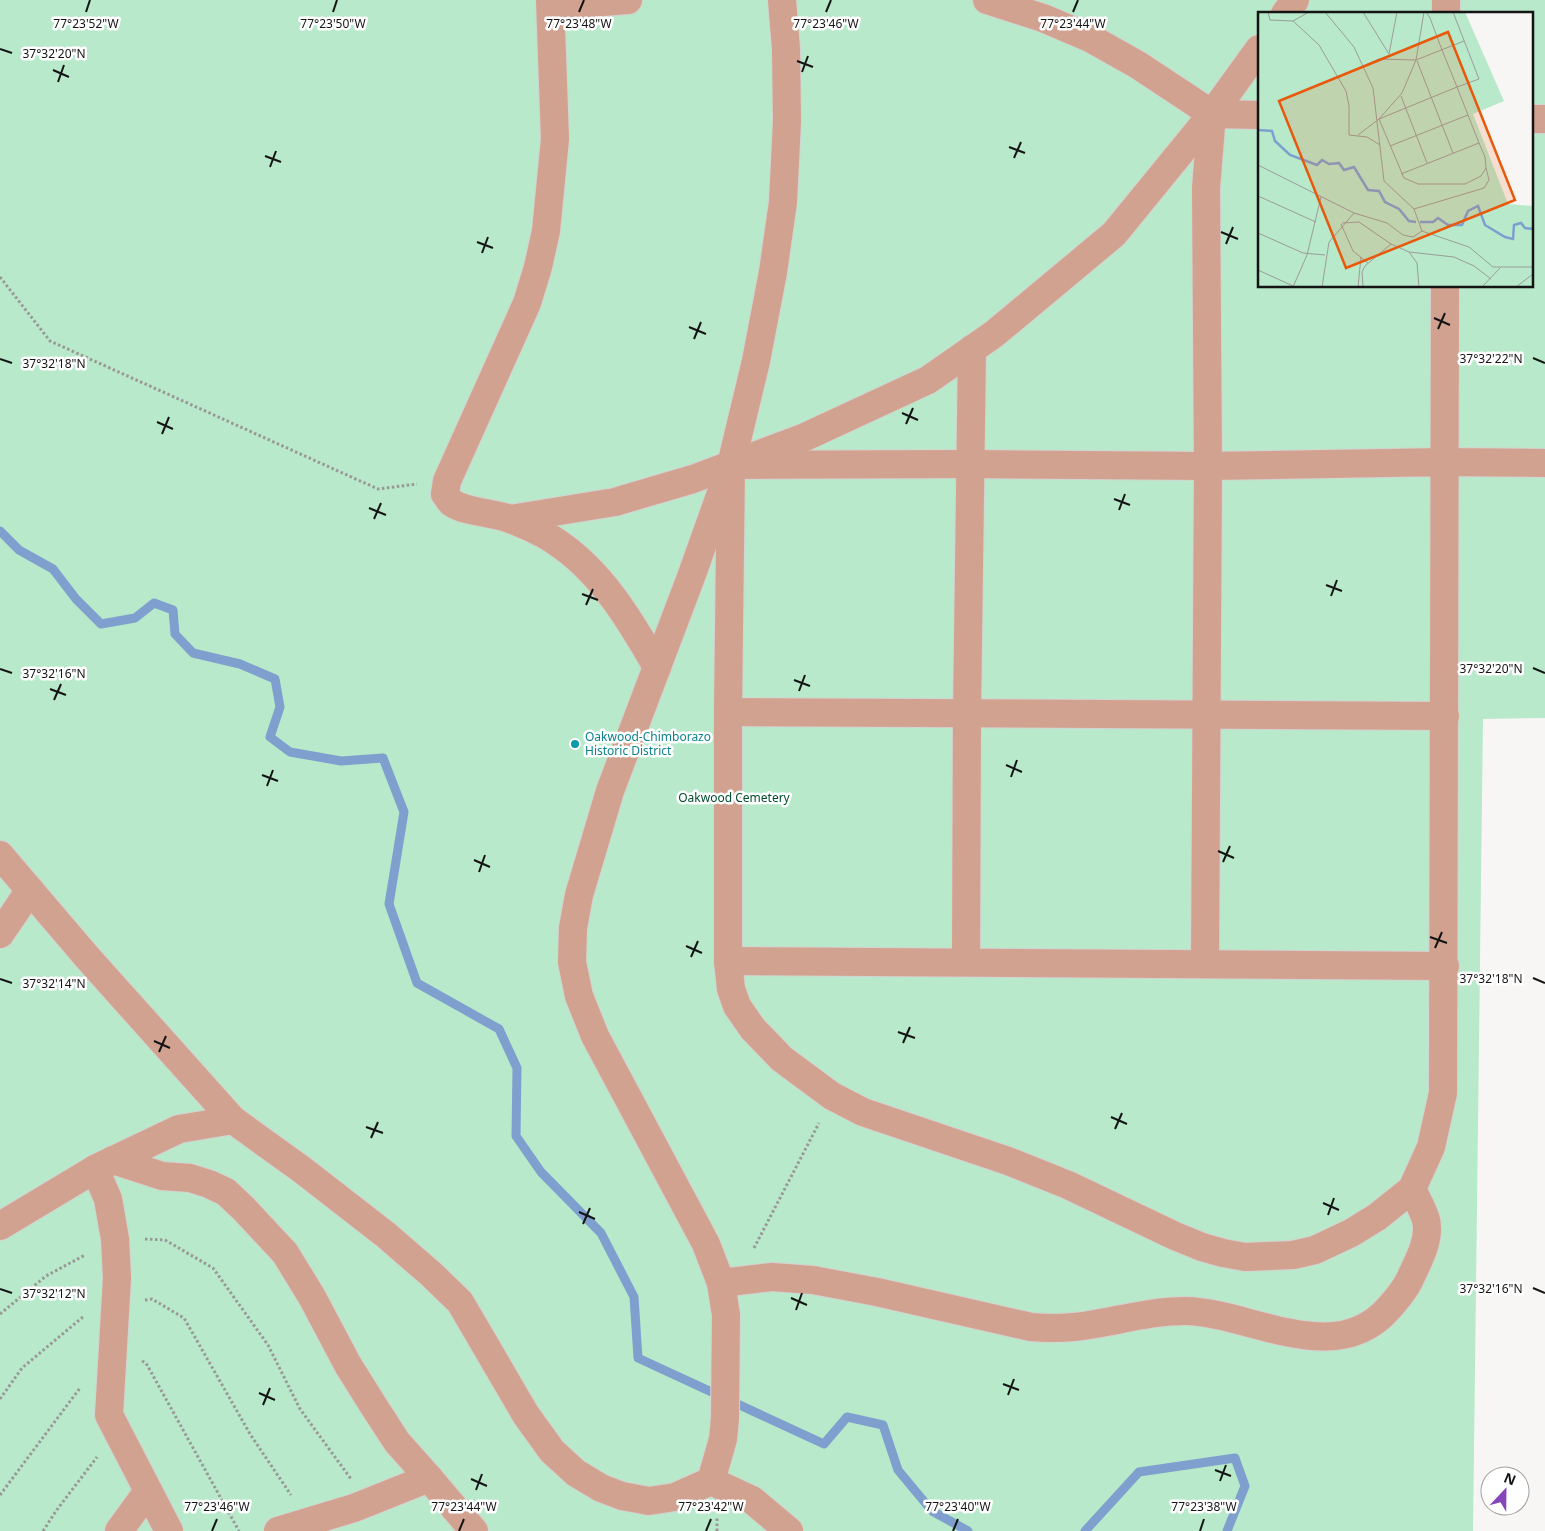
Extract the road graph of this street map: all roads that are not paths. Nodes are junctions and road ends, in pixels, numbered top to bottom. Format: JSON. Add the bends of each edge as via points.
{"nodes":[{"id":1,"x":628,"y":0,"type":"edge"},
{"id":2,"x":782,"y":0,"type":"edge"},
{"id":3,"x":1295,"y":0,"type":"edge"},
{"id":4,"x":1001,"y":2,"type":"edge"},
{"id":5,"x":551,"y":3,"type":"edge"},
{"id":6,"x":1286,"y":12,"type":"edge"},
{"id":7,"x":1258,"y":50,"type":"edge"},
{"id":8,"x":1212,"y":114,"type":"junction"},
{"id":9,"x":1258,"y":115,"type":"edge"},
{"id":10,"x":1532,"y":119,"type":"edge"},
{"id":11,"x":1545,"y":119,"type":"edge"},
{"id":12,"x":1445,"y":288,"type":"edge"},
{"id":13,"x":972,"y":349,"type":"junction"},
{"id":14,"x":1445,"y":462,"type":"junction"},
{"id":15,"x":1545,"y":463,"type":"edge"},
{"id":16,"x":971,"y":464,"type":"junction"},
{"id":17,"x":732,"y":465,"type":"junction"},
{"id":18,"x":1208,"y":466,"type":"junction"},
{"id":19,"x":510,"y":518,"type":"junction"},
{"id":20,"x":657,"y":667,"type":"junction"},
{"id":21,"x":728,"y":712,"type":"junction"},
{"id":22,"x":967,"y":714,"type":"junction"},
{"id":23,"x":1207,"y":715,"type":"junction"},
{"id":24,"x":1444,"y":716,"type":"junction"},
{"id":25,"x":0,"y":855,"type":"edge"},
{"id":26,"x":30,"y":890,"type":"junction"},
{"id":27,"x":0,"y":934,"type":"edge"},
{"id":28,"x":728,"y":961,"type":"junction"},
{"id":29,"x":966,"y":962,"type":"junction"},
{"id":30,"x":1205,"y":963,"type":"junction"},
{"id":31,"x":1445,"y":966,"type":"junction"},
{"id":32,"x":233,"y":1120,"type":"junction"},
{"id":33,"x":104,"y":1165,"type":"junction"},
{"id":34,"x":1412,"y":1189,"type":"junction"},
{"id":35,"x":0,"y":1226,"type":"edge"},
{"id":36,"x":721,"y":1283,"type":"junction"},
{"id":37,"x":429,"y":1478,"type":"junction"},
{"id":38,"x":711,"y":1481,"type":"junction"},
{"id":39,"x":148,"y":1491,"type":"junction"},
{"id":40,"x":119,"y":1531,"type":"edge"},
{"id":41,"x":169,"y":1531,"type":"edge"},
{"id":42,"x":278,"y":1531,"type":"edge"},
{"id":43,"x":474,"y":1531,"type":"edge"},
{"id":44,"x":789,"y":1531,"type":"edge"}],
"edges":[{"from":1,"to":5,"type":"lane"},
{"from":2,"to":17,"type":"lane","via":[[787,121],[783,202],[756,360]]},
{"from":3,"to":6,"type":"lane"},
{"from":4,"to":8,"type":"lane","via":[[1090,38]]},
{"from":5,"to":19,"type":"lane","via":[[555,139],[546,231],[527,303],[447,481],[445,494],[451,502],[463,508]]},
{"from":7,"to":8,"type":"lane"},
{"from":8,"to":9,"type":"lane"},
{"from":8,"to":13,"type":"lane","via":[[1114,234]]},
{"from":8,"to":18,"type":"lane","via":[[1206,188]]},
{"from":10,"to":11,"type":"lane"},
{"from":12,"to":14,"type":"lane"},
{"from":13,"to":16,"type":"lane"},
{"from":13,"to":17,"type":"lane","via":[[928,380],[805,437]]},
{"from":14,"to":15,"type":"lane"},
{"from":14,"to":18,"type":"lane"},
{"from":14,"to":24,"type":"lane"},
{"from":16,"to":17,"type":"lane"},
{"from":16,"to":18,"type":"lane"},
{"from":16,"to":22,"type":"lane"},
{"from":17,"to":19,"type":"lane","via":[[615,502]]},
{"from":17,"to":20,"type":"lane"},
{"from":17,"to":21,"type":"lane"},
{"from":18,"to":23,"type":"lane"},
{"from":19,"to":20,"type":"lane","via":[[554,540],[583,563],[611,594]]},
{"from":20,"to":36,"type":"lane","via":[[610,791],[579,895],[573,928],[572,962],[579,996],[595,1036],[706,1244]]},
{"from":21,"to":22,"type":"lane"},
{"from":21,"to":28,"type":"lane"},
{"from":22,"to":23,"type":"lane"},
{"from":22,"to":29,"type":"lane"},
{"from":23,"to":24,"type":"lane"},
{"from":23,"to":30,"type":"lane"},
{"from":24,"to":31,"type":"lane"},
{"from":25,"to":26,"type":"lane"},
{"from":26,"to":27,"type":"lane"},
{"from":26,"to":32,"type":"lane"},
{"from":28,"to":29,"type":"lane"},
{"from":28,"to":34,"type":"lane","via":[[737,1006],[753,1029],[782,1059],[832,1096],[863,1112],[1008,1161],[1202,1247],[1245,1257],[1293,1255],[1315,1250],[1351,1234]]},
{"from":29,"to":30,"type":"lane"},
{"from":30,"to":31,"type":"lane"},
{"from":31,"to":34,"type":"lane","via":[[1443,1093],[1431,1147]]},
{"from":32,"to":33,"type":"lane","via":[[179,1129]]},
{"from":32,"to":38,"type":"lane","via":[[386,1235],[460,1302],[526,1415],[552,1451],[576,1473],[601,1488],[649,1500],[674,1497]]},
{"from":33,"to":35,"type":"lane"},
{"from":33,"to":37,"type":"lane","via":[[190,1178],[226,1192],[244,1209],[285,1253],[373,1405],[397,1442]]},
{"from":33,"to":39,"type":"lane","via":[[117,1278],[109,1414]]},
{"from":34,"to":36,"type":"lane","via":[[1426,1220],[1425,1241],[1404,1290],[1379,1319],[1357,1331],[1337,1336],[1312,1337],[1187,1311],[1156,1312],[1093,1325],[1031,1328],[813,1280],[772,1277]]},
{"from":36,"to":38,"type":"lane","via":[[726,1315],[724,1438]]},
{"from":37,"to":42,"type":"lane","via":[[368,1503]]},
{"from":37,"to":43,"type":"lane"},
{"from":38,"to":44,"type":"lane","via":[[752,1500]]},
{"from":39,"to":40,"type":"lane"},
{"from":39,"to":41,"type":"lane"}]}
